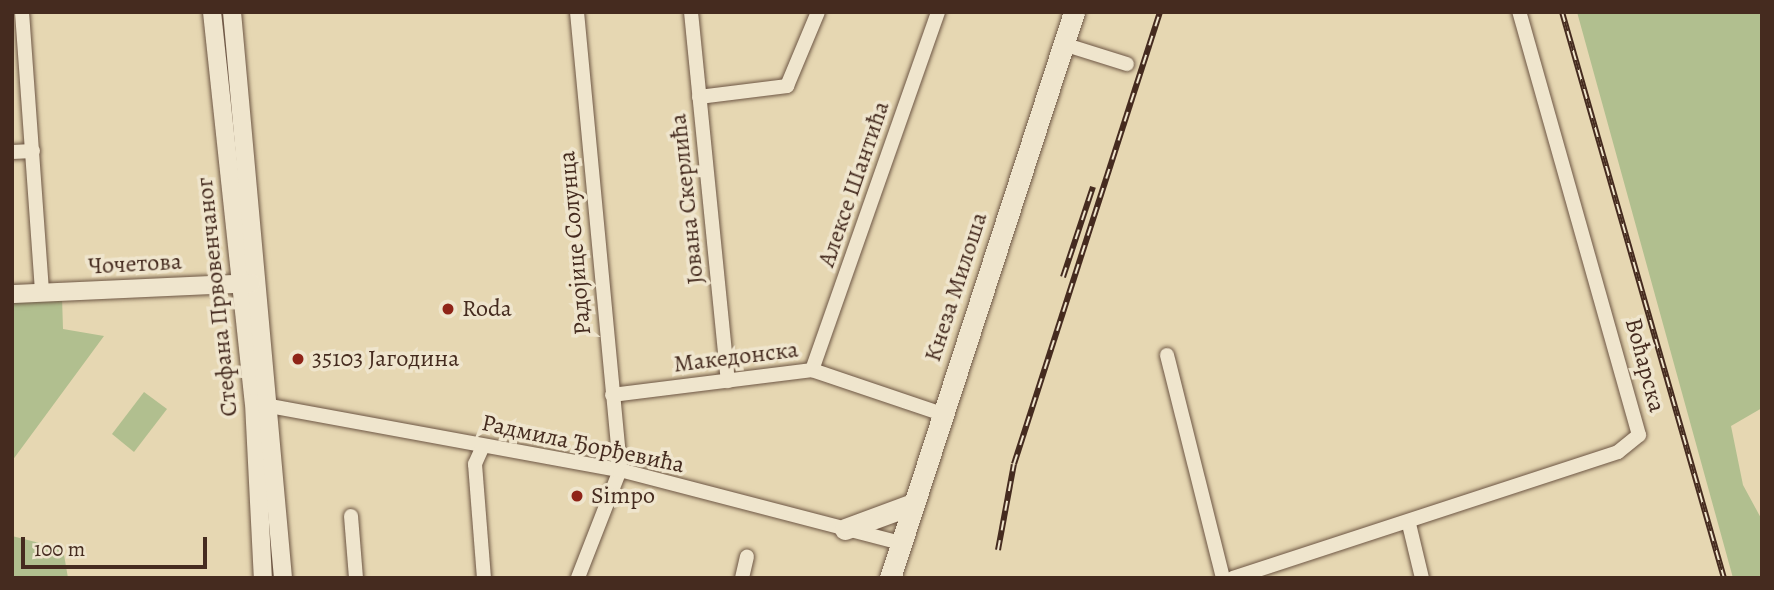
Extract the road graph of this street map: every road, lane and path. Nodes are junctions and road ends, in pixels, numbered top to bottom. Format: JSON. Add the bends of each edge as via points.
{"nodes":[{"id":1,"x":212,"y":12,"type":"edge"},
{"id":2,"x":232,"y":12,"type":"edge"},
{"id":3,"x":578,"y":12,"type":"edge"},
{"id":4,"x":691,"y":12,"type":"edge"},
{"id":5,"x":818,"y":12,"type":"edge"},
{"id":6,"x":939,"y":12,"type":"edge"},
{"id":7,"x":1074,"y":12,"type":"edge"},
{"id":8,"x":1519,"y":12,"type":"edge"},
{"id":9,"x":19,"y":14,"type":"edge"},
{"id":10,"x":1063,"y":44,"type":"junction"},
{"id":11,"x":1127,"y":64,"type":"dead end"},
{"id":12,"x":699,"y":97,"type":"junction"},
{"id":13,"x":33,"y":151,"type":"junction"},
{"id":14,"x":12,"y":152,"type":"edge"},
{"id":15,"x":250,"y":283,"type":"junction"},
{"id":16,"x":42,"y":292,"type":"junction"},
{"id":17,"x":12,"y":294,"type":"edge"},
{"id":18,"x":1167,"y":355,"type":"dead end"},
{"id":19,"x":812,"y":370,"type":"junction"},
{"id":20,"x":728,"y":382,"type":"junction"},
{"id":21,"x":612,"y":395,"type":"junction"},
{"id":22,"x":261,"y":404,"type":"junction"},
{"id":23,"x":942,"y":414,"type":"junction"},
{"id":24,"x":483,"y":446,"type":"junction"},
{"id":25,"x":620,"y":470,"type":"junction"},
{"id":26,"x":912,"y":504,"type":"junction"},
{"id":27,"x":351,"y":516,"type":"dead end"},
{"id":28,"x":1409,"y":524,"type":"junction"},
{"id":29,"x":845,"y":529,"type":"junction"},
{"id":30,"x":901,"y":543,"type":"junction"},
{"id":31,"x":747,"y":557,"type":"dead end"},
{"id":32,"x":263,"y":578,"type":"edge"},
{"id":33,"x":283,"y":578,"type":"edge"},
{"id":34,"x":356,"y":578,"type":"edge"},
{"id":35,"x":484,"y":578,"type":"edge"},
{"id":36,"x":578,"y":578,"type":"edge"},
{"id":37,"x":742,"y":578,"type":"edge"},
{"id":38,"x":890,"y":578,"type":"edge"},
{"id":39,"x":1223,"y":578,"type":"edge"},
{"id":40,"x":1233,"y":578,"type":"edge"},
{"id":41,"x":1422,"y":578,"type":"edge"}],
"edges":[{"from":1,"to":15,"type":"street","name":"Стефана Првовенчаног"},
{"from":2,"to":15,"type":"street","name":"Стефана Првовенчаног"},
{"from":3,"to":21,"type":"street","name":"Радојице Солунца"},
{"from":4,"to":12,"type":"street","name":"Јована Скерлића"},
{"from":5,"to":12,"type":"street","via":[[788,86]]},
{"from":6,"to":19,"type":"street","name":"Алексе Шантића"},
{"from":7,"to":10,"type":"main road","name":"Кнеза Милоша"},
{"from":8,"to":28,"type":"street","name":"Воћарска","via":[[1639,435],[1618,452]]},
{"from":9,"to":13,"type":"street"},
{"from":10,"to":11,"type":"street"},
{"from":10,"to":23,"type":"main road","name":"Кнеза Милоша"},
{"from":12,"to":20,"type":"street","name":"Јована Скерлића"},
{"from":13,"to":14,"type":"street"},
{"from":13,"to":16,"type":"street"},
{"from":15,"to":16,"type":"street","name":"Чочетова"},
{"from":15,"to":22,"type":"street","name":"Стефана Првовенчаног"},
{"from":16,"to":17,"type":"street","name":"Чочетова"},
{"from":18,"to":39,"type":"street"},
{"from":19,"to":20,"type":"street","name":"Македонска"},
{"from":19,"to":23,"type":"street","name":"Македонска"},
{"from":20,"to":21,"type":"street","name":"Македонска"},
{"from":21,"to":25,"type":"street","name":"Радојице Солунца"},
{"from":22,"to":24,"type":"street","name":"Радмила Ђорђевића"},
{"from":22,"to":32,"type":"street","name":"Стефана Првовенчаног"},
{"from":22,"to":33,"type":"street","name":"Стефана Првовенчаног"},
{"from":23,"to":26,"type":"main road","name":"Кнеза Милоша"},
{"from":24,"to":25,"type":"street","name":"Радмила Ђорђевића"},
{"from":24,"to":35,"type":"street","via":[[475,464]]},
{"from":25,"to":29,"type":"street","name":"Радмила Ђорђевића"},
{"from":25,"to":36,"type":"street"},
{"from":26,"to":29,"type":"main road"},
{"from":26,"to":30,"type":"main road","name":"Кнеза Милоша"},
{"from":27,"to":34,"type":"street"},
{"from":28,"to":40,"type":"street","name":"Воћарска"},
{"from":28,"to":41,"type":"street"},
{"from":29,"to":30,"type":"street","name":"Радмила Ђорђевића"},
{"from":30,"to":38,"type":"main road","name":"Кнеза Милоша"},
{"from":31,"to":37,"type":"street"}]}
